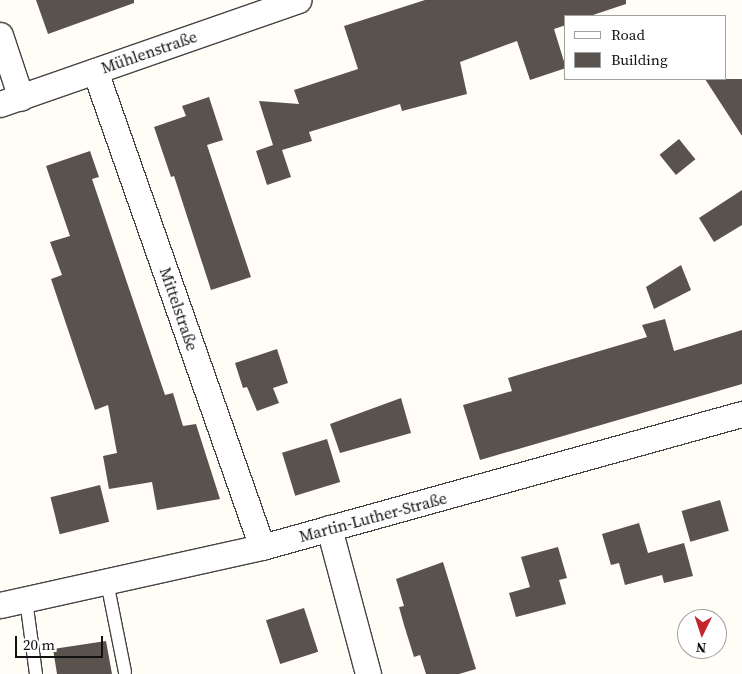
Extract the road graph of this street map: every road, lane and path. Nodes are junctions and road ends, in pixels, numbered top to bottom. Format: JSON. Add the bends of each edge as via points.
{"nodes":[{"id":1,"x":298,"y":0,"type":"edge"},
{"id":2,"x":0,"y":35,"type":"edge"},
{"id":3,"x":95,"y":71,"type":"junction"},
{"id":4,"x":11,"y":101,"type":"edge"},
{"id":5,"x":742,"y":414,"type":"edge"},
{"id":6,"x":329,"y":528,"type":"junction"},
{"id":7,"x":262,"y":547,"type":"junction"},
{"id":8,"x":107,"y":582,"type":"junction"},
{"id":9,"x":26,"y":600,"type":"junction"},
{"id":10,"x":0,"y":605,"type":"edge"},
{"id":11,"x":125,"y":672,"type":"dead end"},
{"id":12,"x":36,"y":674,"type":"edge"},
{"id":13,"x":368,"y":674,"type":"edge"}],
"edges":[{"from":1,"to":3,"type":"street","name":"Mühlenstraße"},
{"from":2,"to":4,"type":"street"},
{"from":3,"to":4,"type":"street","name":"Mühlenstraße"},
{"from":3,"to":7,"type":"street","name":"Mittelstraße"},
{"from":5,"to":6,"type":"street","name":"Martin-Luther-Straße"},
{"from":6,"to":7,"type":"street","name":"Martin-Luther-Straße"},
{"from":6,"to":13,"type":"street"},
{"from":7,"to":8,"type":"street","name":"Martin-Luther-Straße"},
{"from":8,"to":9,"type":"street","name":"Martin-Luther-Straße"},
{"from":8,"to":11,"type":"lane"},
{"from":9,"to":10,"type":"street","name":"Martin-Luther-Straße"},
{"from":9,"to":12,"type":"lane"}]}
